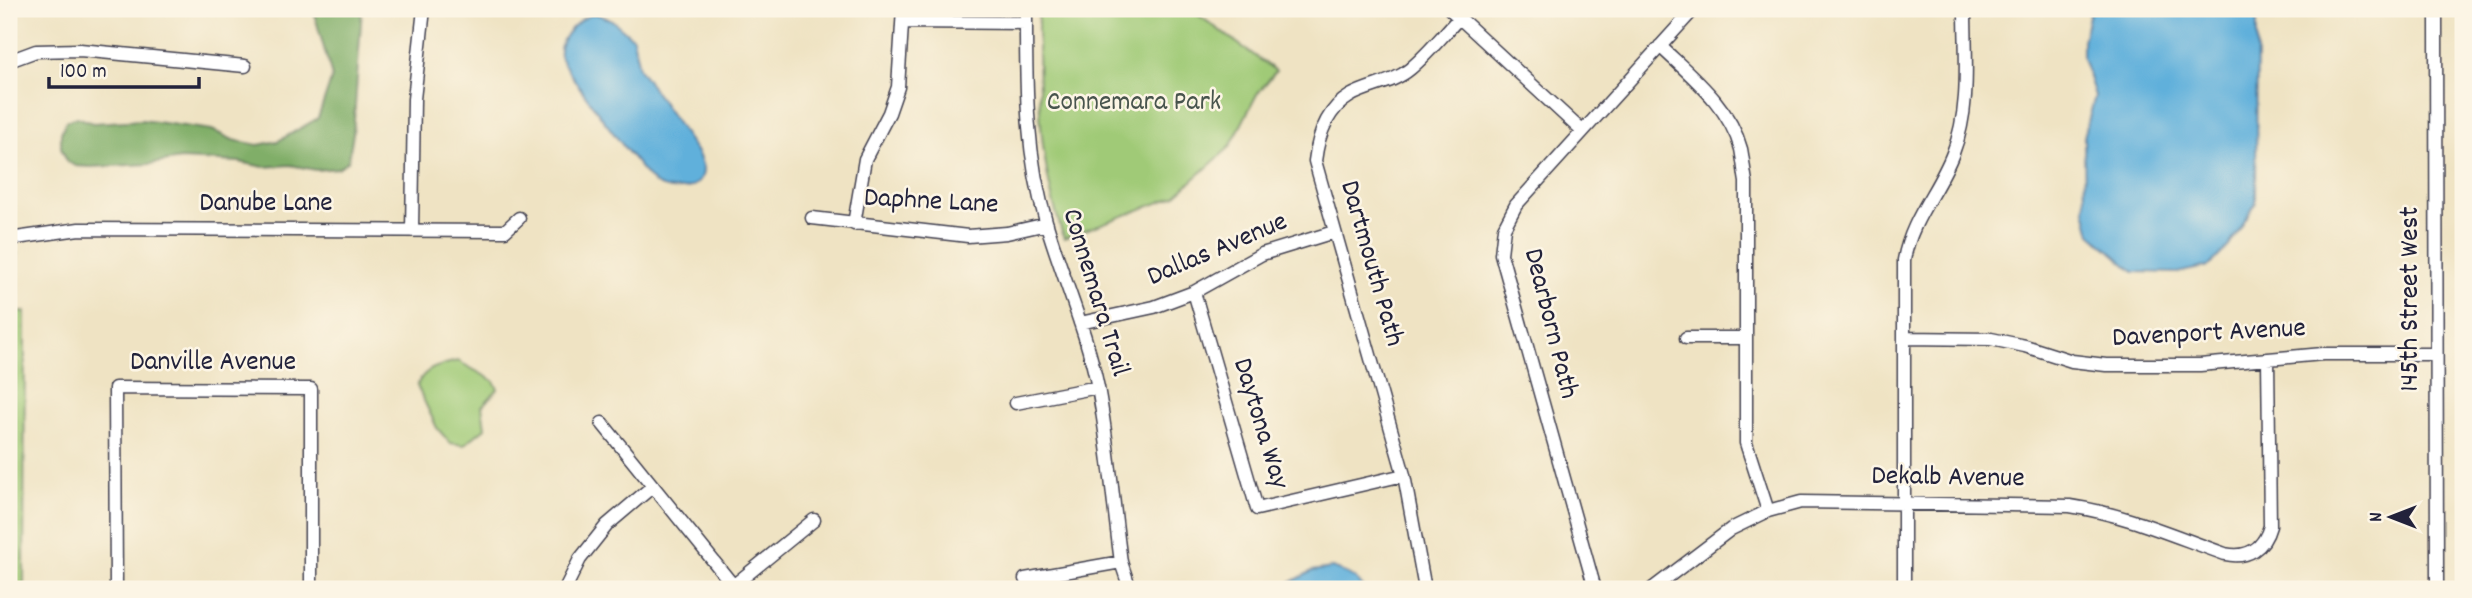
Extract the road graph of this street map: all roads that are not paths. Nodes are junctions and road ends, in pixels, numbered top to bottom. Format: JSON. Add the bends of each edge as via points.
{"nodes":[{"id":1,"x":424,"y":9,"type":"edge"},
{"id":2,"x":1026,"y":9,"type":"edge"},
{"id":3,"x":1694,"y":9,"type":"edge"},
{"id":4,"x":1965,"y":9,"type":"edge"},
{"id":5,"x":2436,"y":9,"type":"edge"},
{"id":6,"x":1454,"y":13,"type":"edge"},
{"id":7,"x":903,"y":15,"type":"edge"},
{"id":8,"x":1026,"y":23,"type":"junction"},
{"id":9,"x":1660,"y":46,"type":"junction"},
{"id":10,"x":9,"y":61,"type":"edge"},
{"id":11,"x":245,"y":66,"type":"dead end"},
{"id":12,"x":1582,"y":131,"type":"junction"},
{"id":13,"x":519,"y":218,"type":"dead end"},
{"id":14,"x":811,"y":218,"type":"dead end"},
{"id":15,"x":854,"y":224,"type":"junction"},
{"id":16,"x":1047,"y":224,"type":"junction"},
{"id":17,"x":412,"y":231,"type":"junction"},
{"id":18,"x":1334,"y":232,"type":"junction"},
{"id":19,"x":9,"y":239,"type":"edge"},
{"id":20,"x":1194,"y":292,"type":"junction"},
{"id":21,"x":1080,"y":323,"type":"junction"},
{"id":22,"x":1686,"y":338,"type":"dead end"},
{"id":23,"x":1745,"y":338,"type":"junction"},
{"id":24,"x":1904,"y":338,"type":"junction"},
{"id":25,"x":2436,"y":354,"type":"junction"},
{"id":26,"x":2268,"y":359,"type":"junction"},
{"id":27,"x":1098,"y":387,"type":"junction"},
{"id":28,"x":1016,"y":403,"type":"dead end"},
{"id":29,"x":602,"y":423,"type":"dead end"},
{"id":30,"x":1404,"y":475,"type":"junction"},
{"id":31,"x":653,"y":486,"type":"junction"},
{"id":32,"x":1903,"y":503,"type":"junction"},
{"id":33,"x":1768,"y":511,"type":"junction"},
{"id":34,"x":814,"y":520,"type":"dead end"},
{"id":35,"x":1121,"y":562,"type":"junction"},
{"id":36,"x":1025,"y":579,"type":"dead end"},
{"id":37,"x":735,"y":587,"type":"edge"},
{"id":38,"x":116,"y":589,"type":"edge"},
{"id":39,"x":311,"y":589,"type":"edge"},
{"id":40,"x":565,"y":589,"type":"edge"},
{"id":41,"x":1130,"y":589,"type":"edge"},
{"id":42,"x":1425,"y":589,"type":"edge"},
{"id":43,"x":1595,"y":589,"type":"edge"},
{"id":44,"x":1652,"y":589,"type":"edge"},
{"id":45,"x":1903,"y":589,"type":"edge"},
{"id":46,"x":2437,"y":589,"type":"edge"}],
"edges":[{"from":1,"to":17,"type":"street","via":[[414,99]]},
{"from":2,"to":8,"type":"street","name":"Connemara Trail"},
{"from":3,"to":9,"type":"street","name":"Dearborn Path"},
{"from":4,"to":24,"type":"street","via":[[1964,114],[1952,157],[1908,242],[1903,268]]},
{"from":5,"to":25,"type":"street","name":"145th Street West"},
{"from":6,"to":12,"type":"street"},
{"from":6,"to":18,"type":"street","name":"Dartmouth Path","via":[[1409,70],[1349,97],[1325,121],[1315,161]]},
{"from":7,"to":8,"type":"street"},
{"from":7,"to":15,"type":"street","via":[[898,87],[865,159]]},
{"from":8,"to":16,"type":"street","name":"Connemara Trail","via":[[1027,127]]},
{"from":9,"to":12,"type":"street","name":"Dearborn Path"},
{"from":9,"to":23,"type":"street","via":[[1716,100],[1741,148],[1746,182]]},
{"from":10,"to":11,"type":"street","via":[[36,51],[80,50]]},
{"from":12,"to":43,"type":"street","name":"Dearborn Path","via":[[1516,205],[1504,228],[1502,254]]},
{"from":13,"to":17,"type":"street","name":"Danube Lane","via":[[505,231]]},
{"from":14,"to":15,"type":"street","name":"Daphne Lane"},
{"from":15,"to":16,"type":"street","name":"Daphne Lane","via":[[968,236]]},
{"from":16,"to":21,"type":"street","name":"Connemara Trail"},
{"from":17,"to":19,"type":"street","name":"Danube Lane","via":[[79,229]]},
{"from":18,"to":20,"type":"street","name":"Dallas Avenue","via":[[1262,254]]},
{"from":18,"to":30,"type":"street","name":"Dartmouth Path"},
{"from":20,"to":21,"type":"street","name":"Dallas Avenue","via":[[1154,307]]},
{"from":20,"to":30,"type":"street","name":"Daytona Way","via":[[1257,509]]},
{"from":21,"to":27,"type":"street","name":"Connemara Trail"},
{"from":22,"to":23,"type":"street"},
{"from":23,"to":33,"type":"street","via":[[1746,443]]},
{"from":24,"to":26,"type":"street","name":"Davenport Avenue","via":[[1991,339],[2090,364],[2200,365]]},
{"from":24,"to":32,"type":"street"},
{"from":25,"to":26,"type":"street","name":"Davenport Avenue"},
{"from":25,"to":46,"type":"street","name":"145th Street West"},
{"from":26,"to":32,"type":"street","name":"Dekalb Avenue","via":[[2270,526],[2259,547],[2245,555],[2230,555],[2146,523],[2070,506]]},
{"from":27,"to":28,"type":"street"},
{"from":27,"to":35,"type":"street","name":"Connemara Trail"},
{"from":29,"to":31,"type":"street"},
{"from":30,"to":42,"type":"street","name":"Dartmouth Path"},
{"from":31,"to":37,"type":"street"},
{"from":31,"to":40,"type":"street","via":[[607,526],[580,559]]},
{"from":32,"to":33,"type":"street","name":"Dekalb Avenue","via":[[1801,502]]},
{"from":32,"to":45,"type":"street"},
{"from":33,"to":44,"type":"street","name":"Dekalb Avenue","via":[[1731,529]]},
{"from":34,"to":37,"type":"street"},
{"from":35,"to":36,"type":"street"},
{"from":35,"to":41,"type":"street","name":"Connemara Trail"},
{"from":38,"to":39,"type":"street","name":"Danville Avenue","via":[[115,388],[312,389]]}]}
